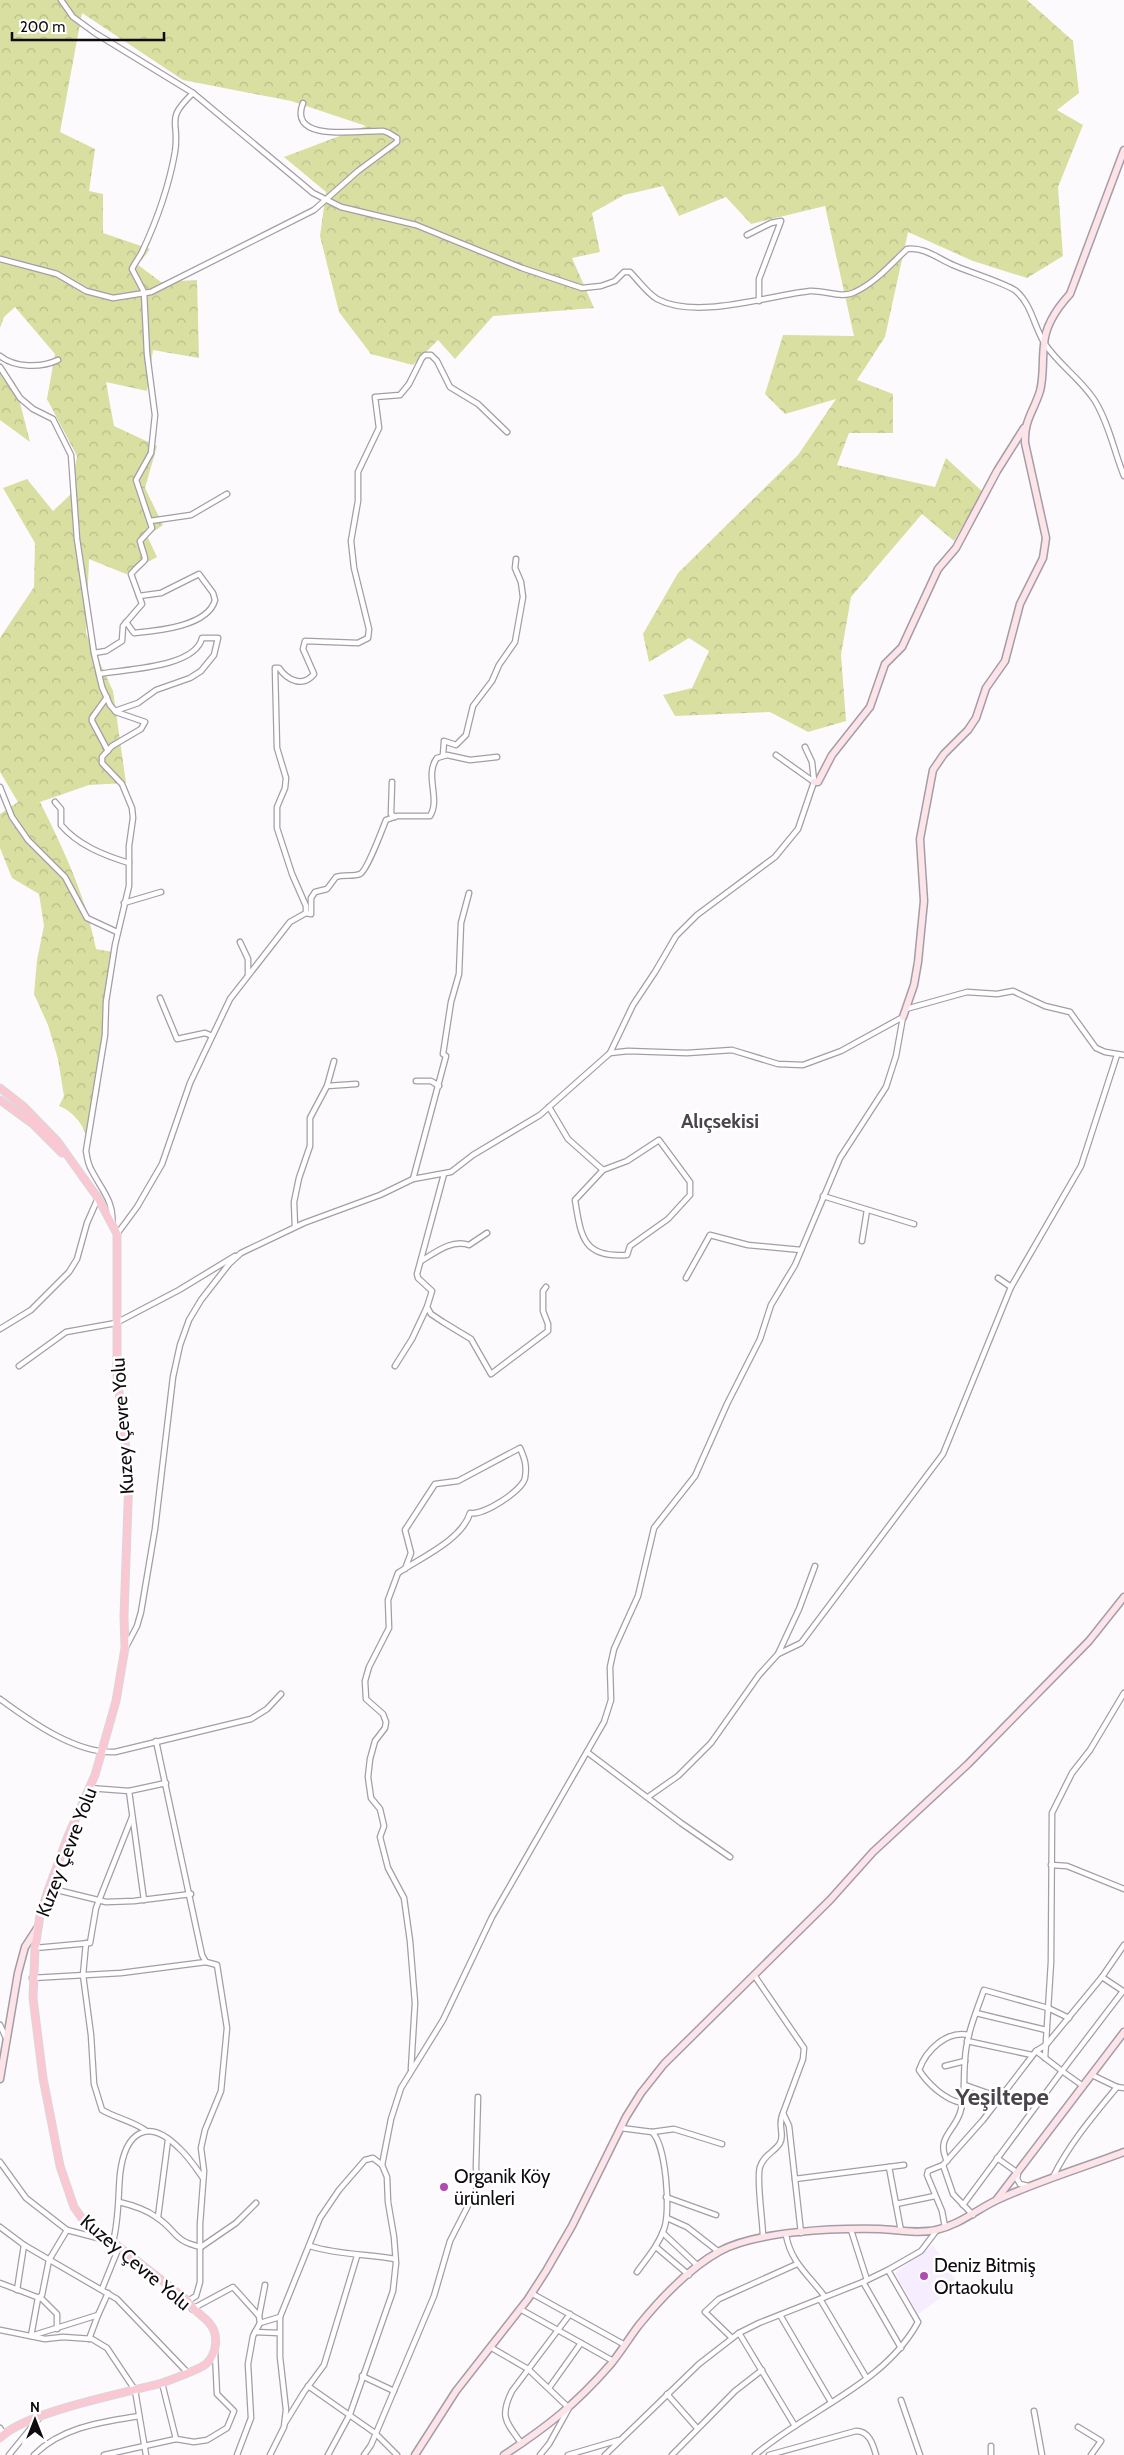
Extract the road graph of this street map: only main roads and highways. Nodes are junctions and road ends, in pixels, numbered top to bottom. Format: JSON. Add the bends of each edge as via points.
{"nodes":[{"id":1,"x":0,"y":1088,"type":"edge"},
{"id":2,"x":0,"y":1100,"type":"edge"},
{"id":3,"x":67,"y":1156,"type":"junction"},
{"id":4,"x":1,"y":2433,"type":"edge"}],
"edges":[{"from":1,"to":3,"type":"main road","name":"Kuzey Çevre Yolu","via":[[39,1121]]},
{"from":2,"to":3,"type":"main road","name":"Kuzey Çevre Yolu","via":[[33,1124]]},
{"from":3,"to":4,"type":"main road","name":"Kuzey Çevre Yolu","via":[[98,1198],[117,1234],[116,1323],[120,1406],[129,1476],[125,1648],[103,1753],[68,1836],[38,1927],[32,1978],[43,2078],[65,2184],[74,2207],[86,2224],[188,2301],[192,2309],[210,2324],[216,2346],[206,2364],[162,2383],[40,2417]]}]}
